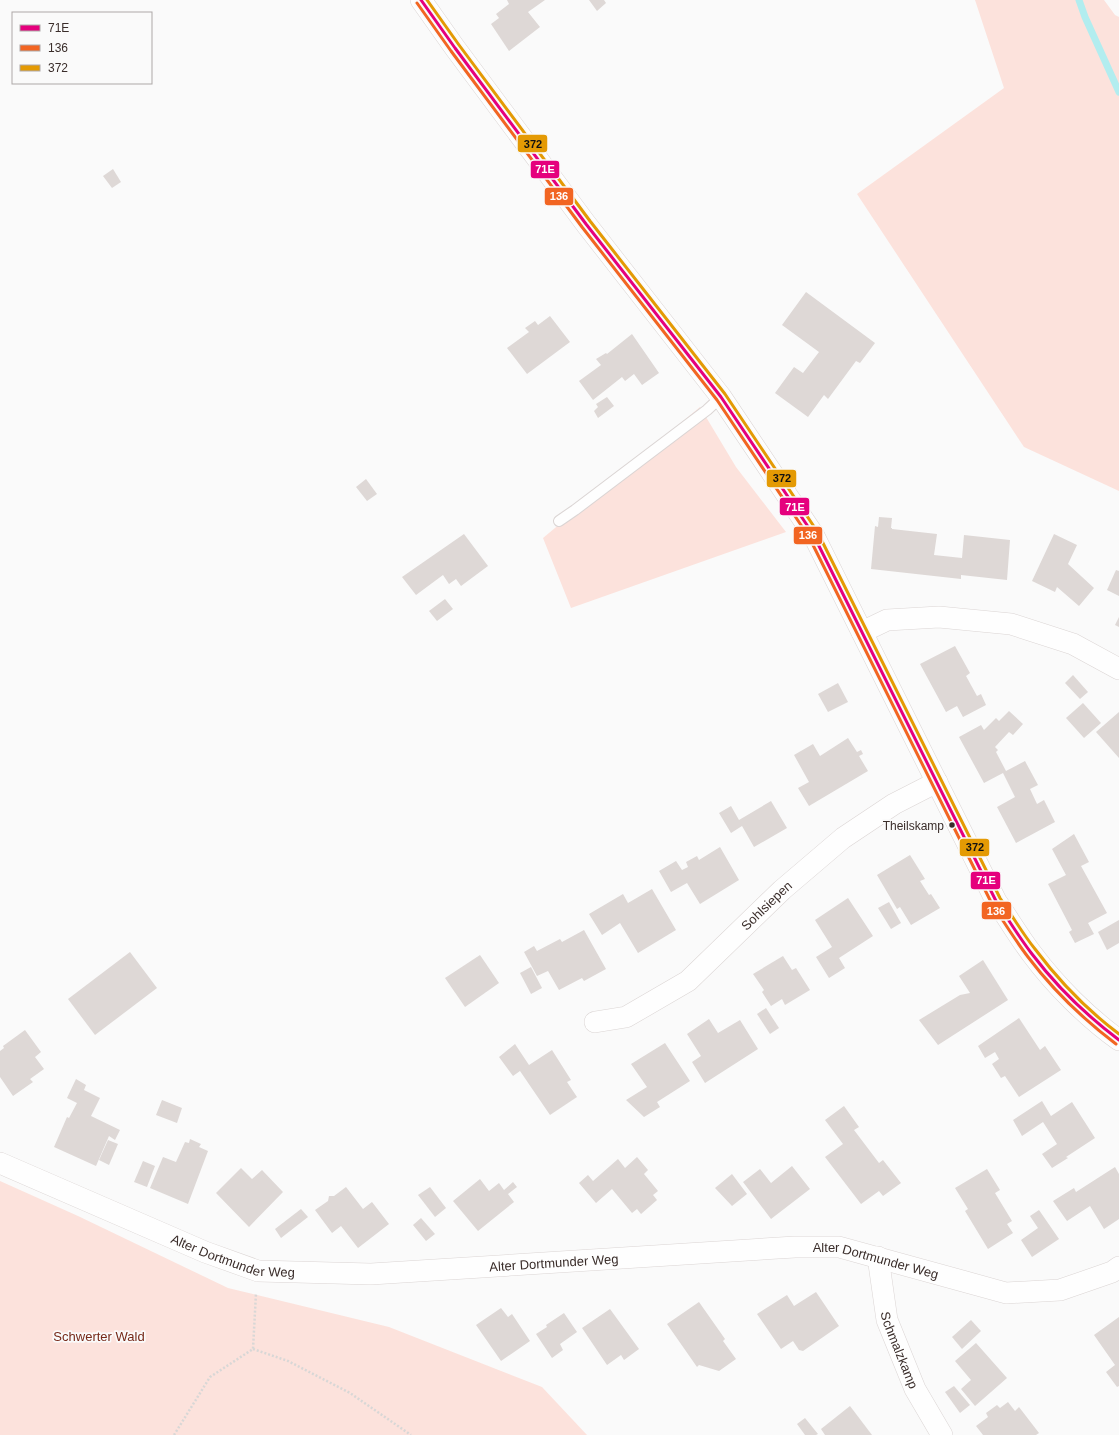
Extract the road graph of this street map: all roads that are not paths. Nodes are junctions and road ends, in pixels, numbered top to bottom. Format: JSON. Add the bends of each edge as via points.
{"nodes":[{"id":1,"x":421,"y":0,"type":"edge"},
{"id":2,"x":721,"y":396,"type":"junction"},
{"id":3,"x":559,"y":521,"type":"dead end"},
{"id":4,"x":862,"y":632,"type":"junction"},
{"id":5,"x":1119,"y":669,"type":"edge"},
{"id":6,"x":937,"y":782,"type":"junction"},
{"id":7,"x":595,"y":1022,"type":"dead end"},
{"id":8,"x":1119,"y":1040,"type":"edge"},
{"id":9,"x":0,"y":1162,"type":"edge"},
{"id":10,"x":878,"y":1257,"type":"junction"},
{"id":11,"x":1119,"y":1267,"type":"edge"},
{"id":12,"x":940,"y":1434,"type":"edge"}],
"edges":[{"from":1,"to":2,"type":"street","via":[[586,224]]},
{"from":2,"to":3,"type":"lane","via":[[707,410]]},
{"from":2,"to":4,"type":"street","via":[[812,534]]},
{"from":4,"to":5,"type":"street","via":[[887,620],[939,617],[1010,624],[1073,644]]},
{"from":4,"to":6,"type":"street"},
{"from":6,"to":7,"type":"street","name":"Sohlsiepen","via":[[894,804],[843,838],[782,890],[688,981],[626,1017]]},
{"from":6,"to":8,"type":"street","via":[[996,901],[1032,954],[1064,991],[1108,1033]]},
{"from":9,"to":10,"type":"street","name":"Alter Dortmunder Weg","via":[[205,1252],[258,1271],[371,1274],[839,1246]]},
{"from":10,"to":11,"type":"street","name":"Alter Dortmunder Weg","via":[[1006,1292],[1060,1290],[1112,1272]]},
{"from":10,"to":12,"type":"street","name":"Schmalzkamp","via":[[887,1320],[915,1389]]}]}
